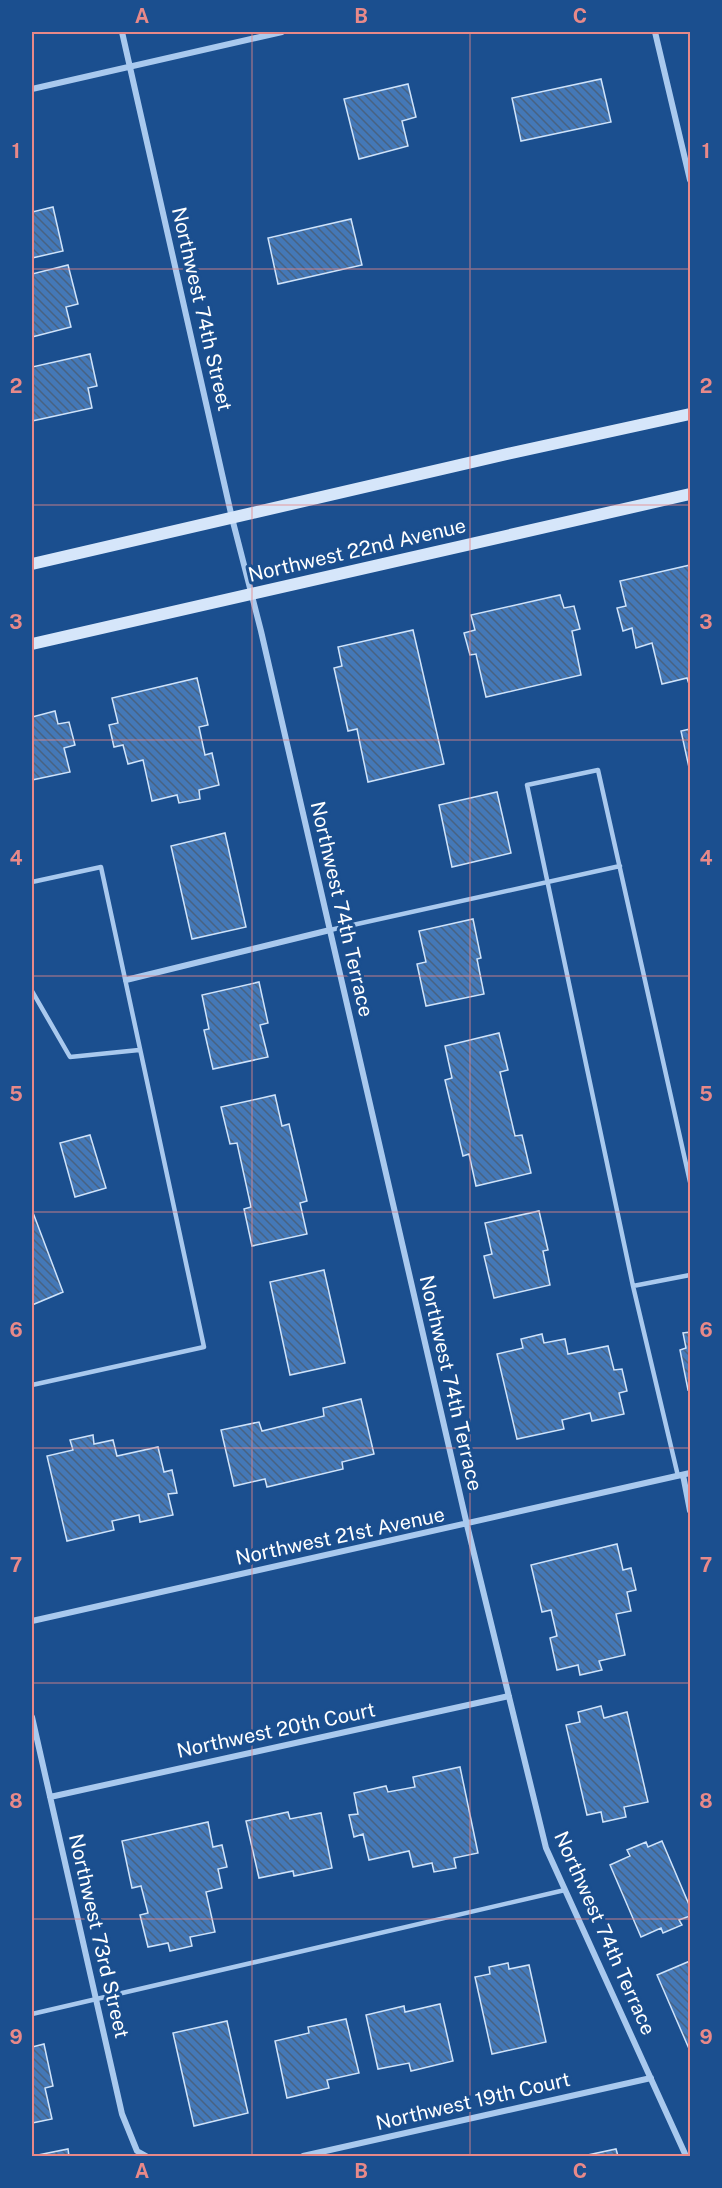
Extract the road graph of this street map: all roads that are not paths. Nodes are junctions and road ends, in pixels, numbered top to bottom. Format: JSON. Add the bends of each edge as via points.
{"nodes":[{"id":1,"x":122,"y":32,"type":"edge"},
{"id":2,"x":282,"y":32,"type":"edge"},
{"id":3,"x":655,"y":32,"type":"edge"},
{"id":4,"x":130,"y":66,"type":"junction"},
{"id":5,"x":32,"y":89,"type":"edge"},
{"id":6,"x":690,"y":180,"type":"edge"},
{"id":7,"x":690,"y":414,"type":"edge"},
{"id":8,"x":690,"y":494,"type":"edge"},
{"id":9,"x":232,"y":518,"type":"junction"},
{"id":10,"x":32,"y":564,"type":"edge"},
{"id":11,"x":252,"y":594,"type":"junction"},
{"id":12,"x":32,"y":644,"type":"edge"},
{"id":13,"x":620,"y":866,"type":"junction"},
{"id":14,"x":547,"y":881,"type":"junction"},
{"id":15,"x":32,"y":882,"type":"edge"},
{"id":16,"x":330,"y":930,"type":"junction"},
{"id":17,"x":126,"y":980,"type":"junction"},
{"id":18,"x":32,"y":991,"type":"edge"},
{"id":19,"x":139,"y":1050,"type":"junction"},
{"id":20,"x":690,"y":1182,"type":"edge"},
{"id":21,"x":690,"y":1275,"type":"edge"},
{"id":22,"x":633,"y":1286,"type":"junction"},
{"id":23,"x":32,"y":1385,"type":"edge"},
{"id":24,"x":684,"y":1475,"type":"edge"},
{"id":25,"x":690,"y":1511,"type":"edge"},
{"id":26,"x":467,"y":1525,"type":"junction"},
{"id":27,"x":32,"y":1621,"type":"edge"},
{"id":28,"x":509,"y":1696,"type":"junction"},
{"id":29,"x":32,"y":1717,"type":"edge"},
{"id":30,"x":50,"y":1797,"type":"junction"},
{"id":31,"x":565,"y":1890,"type":"junction"},
{"id":32,"x":96,"y":2000,"type":"junction"},
{"id":33,"x":32,"y":2014,"type":"edge"},
{"id":34,"x":651,"y":2078,"type":"junction"},
{"id":35,"x":146,"y":2157,"type":"edge"},
{"id":36,"x":303,"y":2157,"type":"edge"},
{"id":37,"x":686,"y":2157,"type":"edge"}],
"edges":[{"from":1,"to":4,"type":"street","name":"Northwest 74th Street"},
{"from":2,"to":4,"type":"street"},
{"from":3,"to":6,"type":"street"},
{"from":4,"to":5,"type":"street"},
{"from":4,"to":9,"type":"street","name":"Northwest 74th Street"},
{"from":7,"to":9,"type":"main road"},
{"from":8,"to":11,"type":"main road","name":"Northwest 22nd Avenue"},
{"from":9,"to":10,"type":"main road"},
{"from":9,"to":11,"type":"street","name":"Northwest 74th Street"},
{"from":11,"to":12,"type":"main road","name":"Northwest 22nd Avenue"},
{"from":11,"to":16,"type":"street","name":"Northwest 74th Terrace"},
{"from":13,"to":14,"type":"lane"},
{"from":13,"to":14,"type":"lane","via":[[598,770],[588,772],[527,785]]},
{"from":13,"to":20,"type":"lane"},
{"from":14,"to":16,"type":"lane"},
{"from":14,"to":22,"type":"lane"},
{"from":15,"to":17,"type":"lane","via":[[101,867]]},
{"from":16,"to":17,"type":"street"},
{"from":16,"to":26,"type":"street","name":"Northwest 74th Terrace"},
{"from":17,"to":19,"type":"lane"},
{"from":18,"to":19,"type":"lane","via":[[70,1057]]},
{"from":19,"to":23,"type":"lane","via":[[204,1347]]},
{"from":21,"to":22,"type":"lane"},
{"from":22,"to":24,"type":"lane"},
{"from":24,"to":25,"type":"street"},
{"from":24,"to":26,"type":"street","name":"Northwest 21st Avenue"},
{"from":26,"to":27,"type":"street","name":"Northwest 21st Avenue"},
{"from":26,"to":28,"type":"street","name":"Northwest 74th Terrace"},
{"from":28,"to":30,"type":"street","name":"Northwest 20th Court"},
{"from":28,"to":31,"type":"street","name":"Northwest 74th Terrace","via":[[546,1848]]},
{"from":29,"to":30,"type":"street","name":"Northwest 73rd Street"},
{"from":30,"to":32,"type":"street","name":"Northwest 73rd Street"},
{"from":31,"to":32,"type":"lane"},
{"from":31,"to":34,"type":"street","name":"Northwest 74th Terrace"},
{"from":32,"to":33,"type":"lane"},
{"from":32,"to":35,"type":"street","name":"Northwest 73rd Street","via":[[122,2114],[137,2151]]},
{"from":34,"to":36,"type":"street","name":"Northwest 19th Court"},
{"from":34,"to":37,"type":"street","name":"Northwest 74th Terrace"}]}
